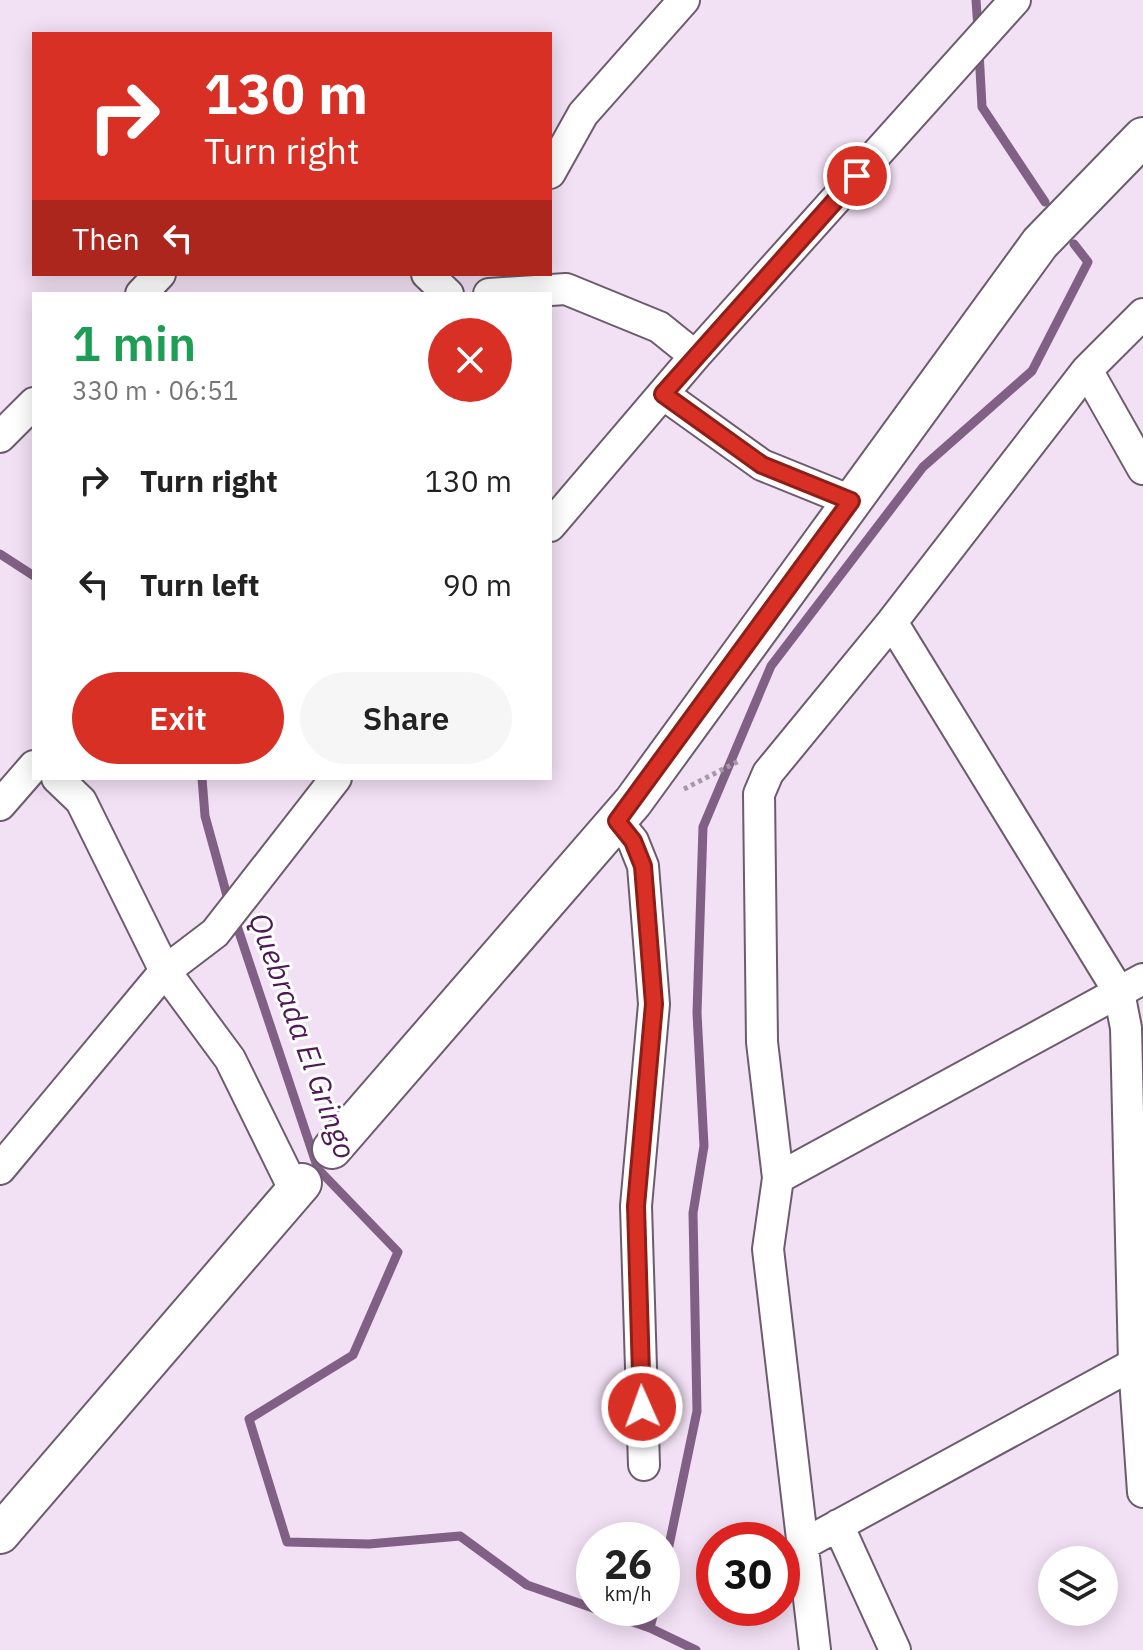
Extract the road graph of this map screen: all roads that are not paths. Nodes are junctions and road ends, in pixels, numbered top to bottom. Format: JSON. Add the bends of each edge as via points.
{"nodes":[{"id":1,"x":684,"y":0,"type":"edge"},
{"id":2,"x":1015,"y":0,"type":"edge"},
{"id":3,"x":1143,"y":137,"type":"edge"},
{"id":4,"x":552,"y":169,"type":"edge"},
{"id":5,"x":158,"y":276,"type":"edge"},
{"id":6,"x":429,"y":276,"type":"edge"},
{"id":7,"x":466,"y":276,"type":"edge"},
{"id":8,"x":143,"y":292,"type":"edge"},
{"id":9,"x":446,"y":292,"type":"edge"},
{"id":10,"x":450,"y":292,"type":"edge"},
{"id":11,"x":520,"y":292,"type":"edge"},
{"id":12,"x":1143,"y":314,"type":"edge"},
{"id":13,"x":695,"y":356,"type":"junction"},
{"id":14,"x":1087,"y":370,"type":"junction"},
{"id":15,"x":663,"y":394,"type":"junction"},
{"id":16,"x":32,"y":405,"type":"edge"},
{"id":17,"x":0,"y":437,"type":"edge"},
{"id":18,"x":1143,"y":469,"type":"edge"},
{"id":19,"x":851,"y":501,"type":"junction"},
{"id":20,"x":552,"y":524,"type":"edge"},
{"id":21,"x":892,"y":622,"type":"junction"},
{"id":22,"x":32,"y":768,"type":"edge"},
{"id":23,"x":59,"y":780,"type":"edge"},
{"id":24,"x":334,"y":780,"type":"edge"},
{"id":25,"x":0,"y":805,"type":"edge"},
{"id":26,"x":617,"y":821,"type":"junction"},
{"id":27,"x":165,"y":971,"type":"junction"},
{"id":28,"x":1131,"y":986,"type":"edge"},
{"id":29,"x":1135,"y":1041,"type":"edge"},
{"id":30,"x":332,"y":1149,"type":"joint"},
{"id":31,"x":0,"y":1169,"type":"edge"},
{"id":32,"x":778,"y":1178,"type":"junction"},
{"id":33,"x":299,"y":1187,"type":"junction"},
{"id":34,"x":1134,"y":1364,"type":"junction"},
{"id":35,"x":644,"y":1465,"type":"dead end"},
{"id":36,"x":1143,"y":1492,"type":"edge"},
{"id":37,"x":838,"y":1525,"type":"junction"},
{"id":38,"x":0,"y":1534,"type":"edge"},
{"id":39,"x":804,"y":1544,"type":"junction"},
{"id":40,"x":815,"y":1650,"type":"edge"},
{"id":41,"x":895,"y":1650,"type":"edge"}],
"edges":[{"from":1,"to":4,"type":"street","via":[[583,114]]},
{"from":2,"to":13,"type":"street"},
{"from":3,"to":19,"type":"street","via":[[1040,243]]},
{"from":5,"to":8,"type":"street"},
{"from":6,"to":9,"type":"street"},
{"from":7,"to":10,"type":"street"},
{"from":11,"to":13,"type":"street","via":[[566,289],[659,327]]},
{"from":12,"to":14,"type":"street"},
{"from":13,"to":15,"type":"street"},
{"from":14,"to":18,"type":"street"},
{"from":14,"to":21,"type":"street"},
{"from":15,"to":19,"type":"street","via":[[762,465]]},
{"from":15,"to":20,"type":"street"},
{"from":16,"to":17,"type":"street"},
{"from":19,"to":26,"type":"street"},
{"from":21,"to":28,"type":"street"},
{"from":21,"to":32,"type":"street","via":[[768,773],[759,794],[762,1042]]},
{"from":22,"to":25,"type":"street"},
{"from":23,"to":27,"type":"street","via":[[81,801]]},
{"from":24,"to":27,"type":"street","via":[[217,930]]},
{"from":26,"to":30,"type":"street"},
{"from":26,"to":35,"type":"street","via":[[643,866],[654,1004],[636,1206]]},
{"from":27,"to":31,"type":"street"},
{"from":27,"to":33,"type":"street","via":[[230,1059]]},
{"from":28,"to":29,"type":"street"},
{"from":28,"to":32,"type":"street"},
{"from":29,"to":34,"type":"street"},
{"from":30,"to":33,"type":"street"},
{"from":32,"to":39,"type":"street","via":[[768,1249]]},
{"from":33,"to":38,"type":"street"},
{"from":34,"to":36,"type":"street"},
{"from":34,"to":37,"type":"street"},
{"from":37,"to":39,"type":"street"},
{"from":37,"to":41,"type":"street"},
{"from":39,"to":40,"type":"street"}]}
